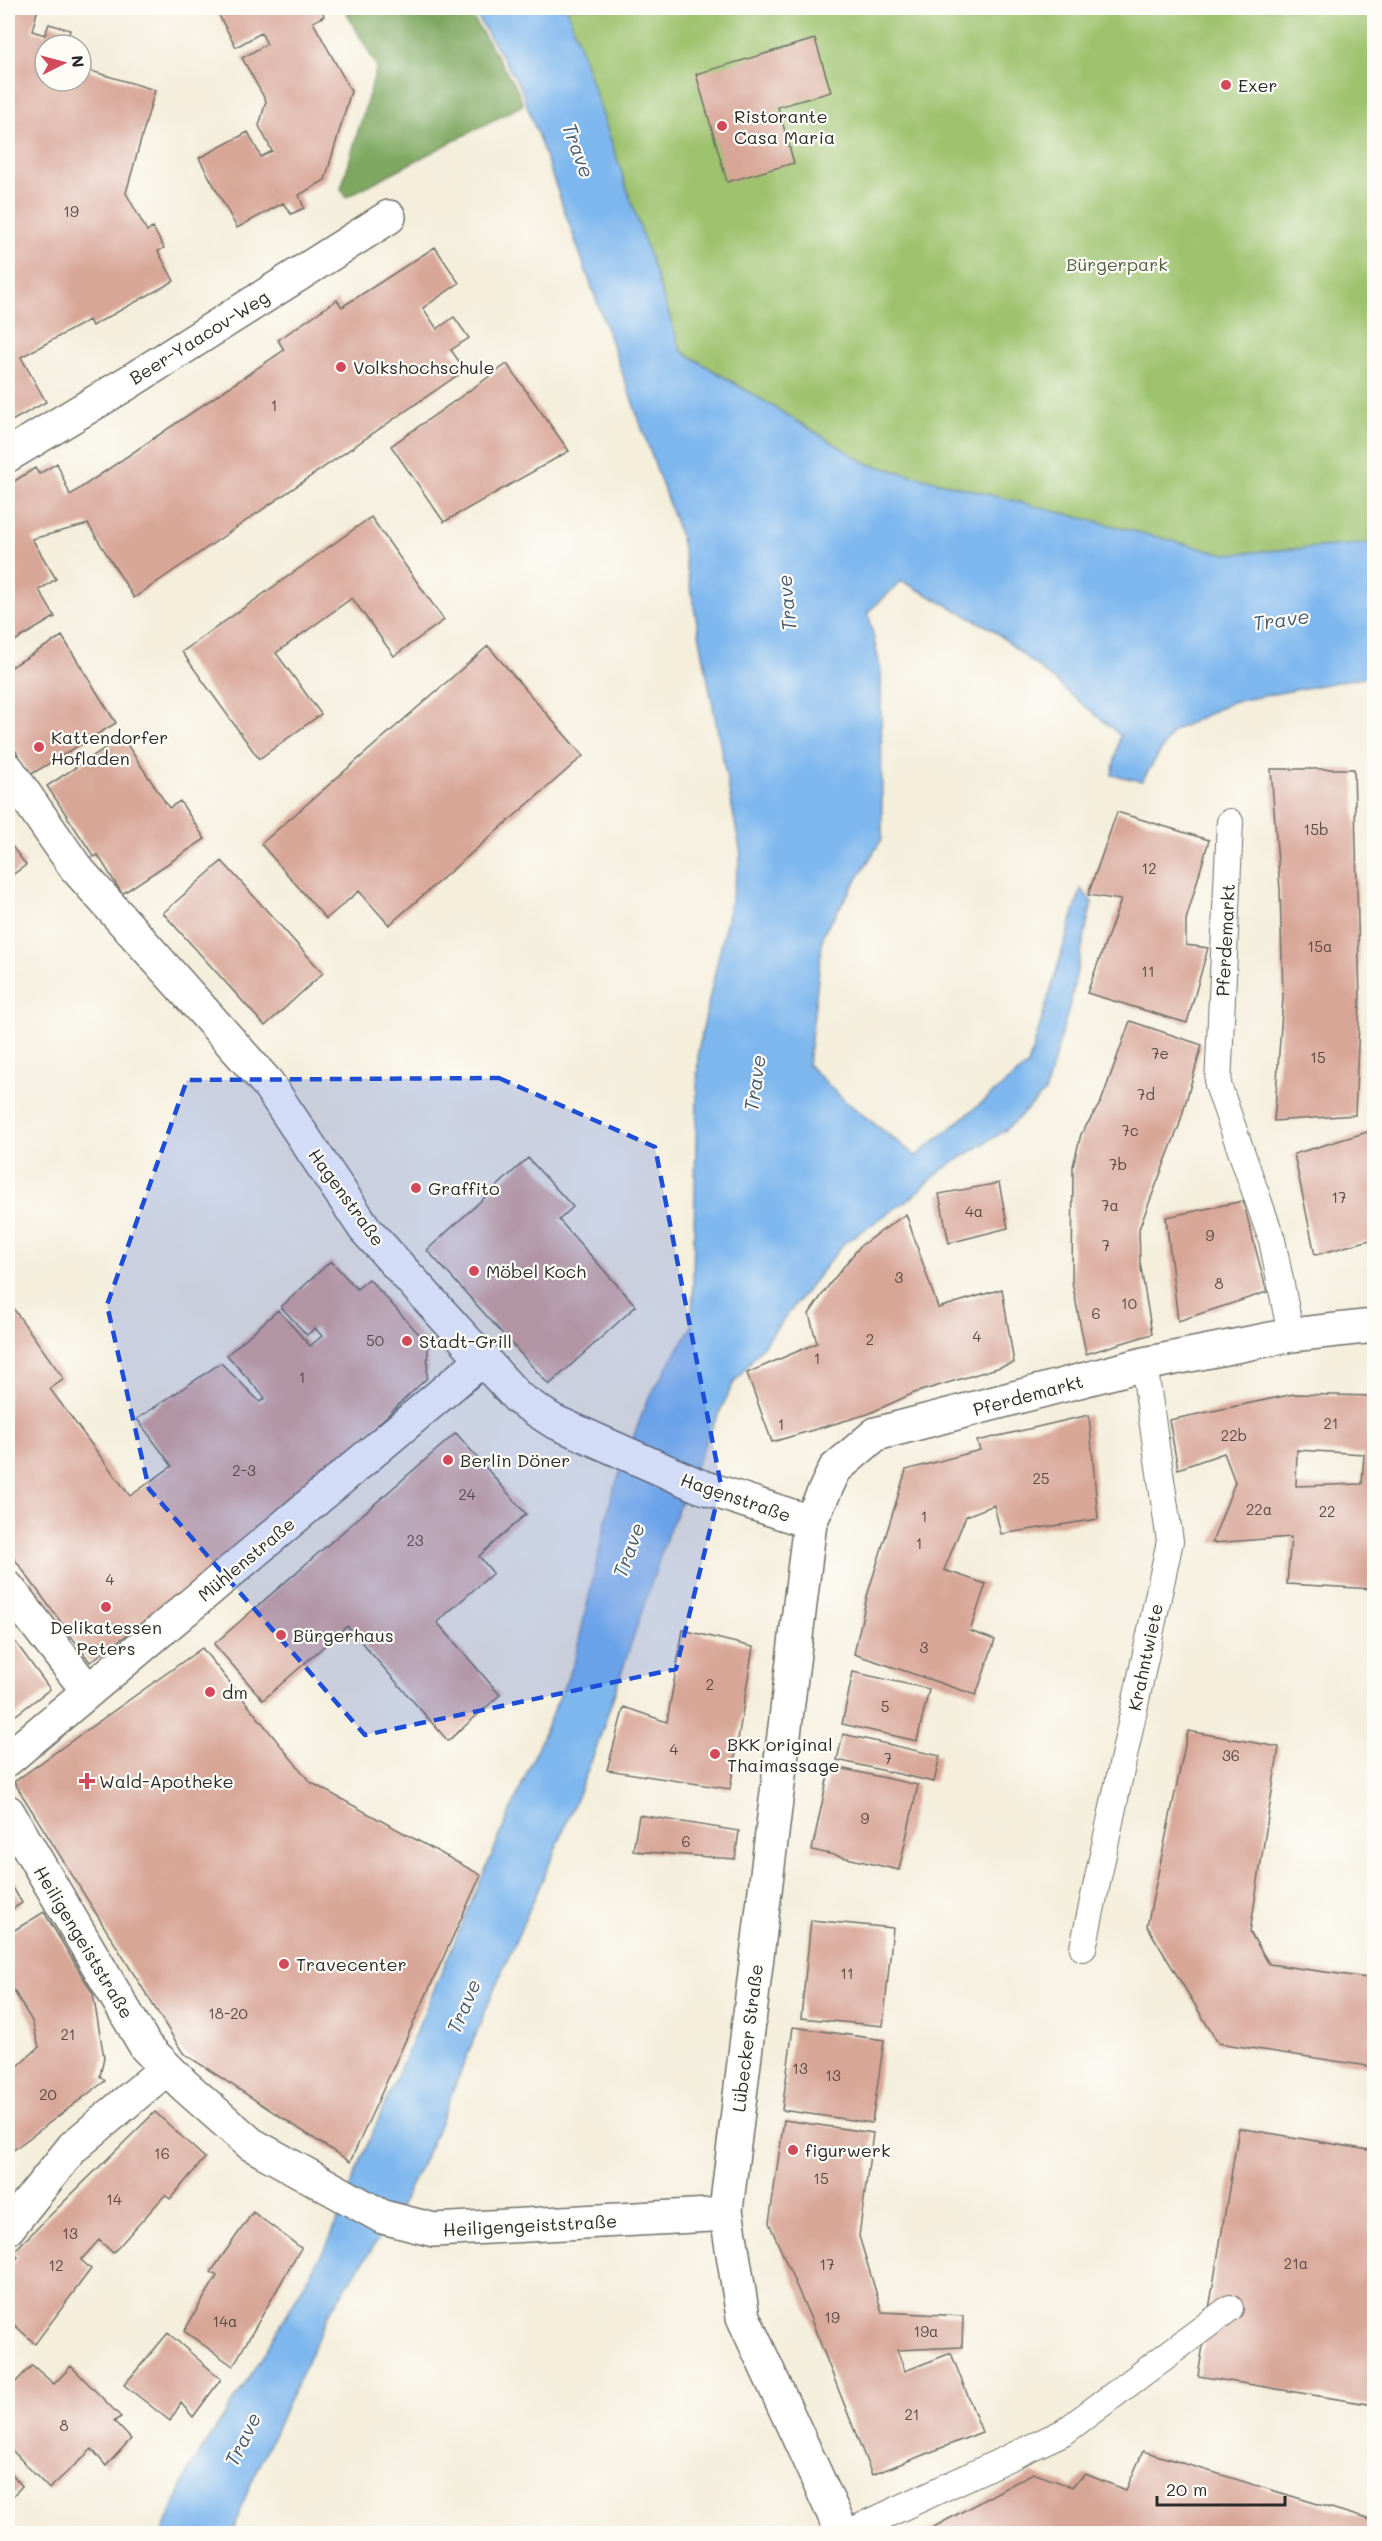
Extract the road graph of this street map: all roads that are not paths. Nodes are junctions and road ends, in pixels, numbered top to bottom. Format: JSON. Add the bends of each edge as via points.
{"nodes":[{"id":1,"x":389,"y":217,"type":"dead end"},
{"id":2,"x":8,"y":455,"type":"edge"},
{"id":3,"x":8,"y":770,"type":"edge"},
{"id":4,"x":1230,"y":822,"type":"dead end"},
{"id":5,"x":1374,"y":1326,"type":"edge"},
{"id":6,"x":1291,"y":1335,"type":"junction"},
{"id":7,"x":484,"y":1358,"type":"junction"},
{"id":8,"x":1144,"y":1364,"type":"junction"},
{"id":9,"x":810,"y":1522,"type":"junction"},
{"id":10,"x":8,"y":1588,"type":"edge"},
{"id":11,"x":88,"y":1691,"type":"junction"},
{"id":12,"x":8,"y":1759,"type":"edge"},
{"id":13,"x":8,"y":1812,"type":"edge"},
{"id":14,"x":1083,"y":1948,"type":"dead end"},
{"id":15,"x":167,"y":2068,"type":"junction"},
{"id":16,"x":726,"y":2210,"type":"junction"},
{"id":17,"x":8,"y":2228,"type":"edge"},
{"id":18,"x":1230,"y":2308,"type":"dead end"},
{"id":19,"x":844,"y":2534,"type":"edge"}],
"edges":[{"from":1,"to":2,"type":"street","name":"Beer-Yaacov-Weg"},
{"from":3,"to":7,"type":"street","name":"Hagenstraße","via":[[76,868],[268,1084],[365,1229]]},
{"from":4,"to":6,"type":"lane","name":"Pferdemarkt","via":[[1218,1085],[1272,1240]]},
{"from":5,"to":6,"type":"street","name":"Pferdemarkt"},
{"from":6,"to":8,"type":"street","name":"Pferdemarkt"},
{"from":7,"to":9,"type":"street","name":"Hagenstraße","via":[[518,1398],[553,1421],[697,1485]]},
{"from":7,"to":11,"type":"street","name":"Mühlenstraße"},
{"from":8,"to":9,"type":"street","name":"Pferdemarkt","via":[[876,1434],[835,1469]]},
{"from":8,"to":14,"type":"lane","name":"Krahntwiete","via":[[1170,1540]]},
{"from":9,"to":16,"type":"street","name":"Lübecker Straße"},
{"from":10,"to":11,"type":"street"},
{"from":11,"to":12,"type":"street","name":"Mühlenstraße"},
{"from":13,"to":15,"type":"street","name":"Heiligengeiststraße","via":[[146,2047]]},
{"from":15,"to":16,"type":"street","name":"Heiligengeiststraße","via":[[251,2144],[383,2217],[434,2230],[711,2215]]},
{"from":15,"to":17,"type":"street","via":[[73,2147]]},
{"from":16,"to":19,"type":"street","name":"Lübecker Straße","via":[[743,2317]]},
{"from":18,"to":19,"type":"lane","via":[[1064,2432]]}]}
